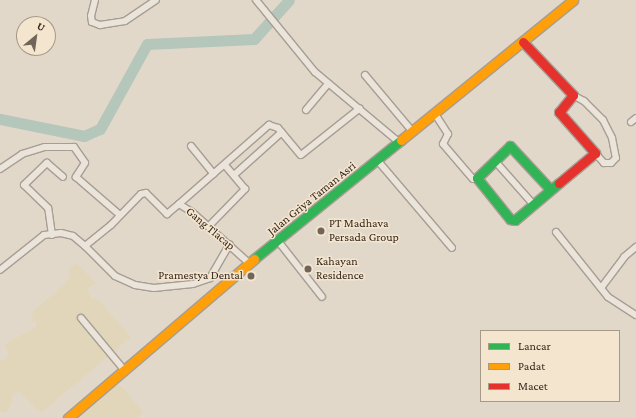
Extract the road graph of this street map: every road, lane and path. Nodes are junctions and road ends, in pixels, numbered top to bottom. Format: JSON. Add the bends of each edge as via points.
{"nodes":[{"id":1,"x":95,"y":0,"type":"edge"},
{"id":2,"x":156,"y":0,"type":"edge"},
{"id":3,"x":256,"y":0,"type":"edge"},
{"id":4,"x":573,"y":0,"type":"edge"},
{"id":5,"x":522,"y":42,"type":"junction"},
{"id":6,"x":366,"y":75,"type":"dead end"},
{"id":7,"x":328,"y":84,"type":"junction"},
{"id":8,"x":573,"y":95,"type":"junction"},
{"id":9,"x":360,"y":108,"type":"junction"},
{"id":10,"x":306,"y":110,"type":"dead end"},
{"id":11,"x":435,"y":114,"type":"junction"},
{"id":12,"x":412,"y":131,"type":"junction"},
{"id":13,"x":282,"y":132,"type":"junction"},
{"id":14,"x":400,"y":143,"type":"junction"},
{"id":15,"x":191,"y":146,"type":"dead end"},
{"id":16,"x":595,"y":153,"type":"junction"},
{"id":17,"x":378,"y":161,"type":"junction"},
{"id":18,"x":495,"y":162,"type":"junction"},
{"id":19,"x":225,"y":165,"type":"junction"},
{"id":20,"x":0,"y":169,"type":"edge"},
{"id":21,"x":214,"y":174,"type":"junction"},
{"id":22,"x":234,"y":175,"type":"junction"},
{"id":23,"x":63,"y":177,"type":"dead end"},
{"id":24,"x":473,"y":178,"type":"dead end"},
{"id":25,"x":550,"y":189,"type":"junction"},
{"id":26,"x":179,"y":204,"type":"junction"},
{"id":27,"x":533,"y":204,"type":"junction"},
{"id":28,"x":120,"y":215,"type":"junction"},
{"id":29,"x":209,"y":226,"type":"junction"},
{"id":30,"x":556,"y":232,"type":"dead end"},
{"id":31,"x":52,"y":235,"type":"junction"},
{"id":32,"x":278,"y":242,"type":"junction"},
{"id":33,"x":230,"y":244,"type":"junction"},
{"id":34,"x":85,"y":246,"type":"junction"},
{"id":35,"x":636,"y":247,"type":"edge"},
{"id":36,"x":452,"y":248,"type":"dead end"},
{"id":37,"x":249,"y":263,"type":"junction"},
{"id":38,"x":0,"y":270,"type":"edge"},
{"id":39,"x":601,"y":288,"type":"junction"},
{"id":40,"x":322,"y":297,"type":"dead end"},
{"id":41,"x":636,"y":316,"type":"edge"},
{"id":42,"x":81,"y":318,"type":"dead end"},
{"id":43,"x":124,"y":371,"type":"junction"},
{"id":44,"x":68,"y":418,"type":"edge"}],
"edges":[{"from":1,"to":2,"type":"street","via":[[92,22],[100,25],[125,21]]},
{"from":3,"to":7,"type":"street","via":[[302,58]]},
{"from":4,"to":5,"type":"street","name":"Jalan Griya Taman Asri"},
{"from":5,"to":8,"type":"street"},
{"from":5,"to":11,"type":"street","name":"Jalan Griya Taman Asri"},
{"from":6,"to":12,"type":"street"},
{"from":7,"to":9,"type":"street"},
{"from":7,"to":10,"type":"street"},
{"from":8,"to":16,"type":"street","via":[[559,112]]},
{"from":8,"to":16,"type":"street","via":[[584,101],[603,120],[612,138],[616,158],[611,163],[604,163]]},
{"from":9,"to":13,"type":"street","via":[[301,155]]},
{"from":9,"to":14,"type":"street"},
{"from":11,"to":12,"type":"street","name":"Jalan Griya Taman Asri"},
{"from":11,"to":24,"type":"street","via":[[448,134],[443,144]]},
{"from":12,"to":14,"type":"street","name":"Jalan Griya Taman Asri"},
{"from":13,"to":19,"type":"street","via":[[273,124],[269,125]]},
{"from":13,"to":22,"type":"street"},
{"from":14,"to":17,"type":"street","name":"Jalan Griya Taman Asri"},
{"from":15,"to":21,"type":"street"},
{"from":16,"to":25,"type":"street"},
{"from":17,"to":32,"type":"street","name":"Jalan Griya Taman Asri"},
{"from":17,"to":36,"type":"street"},
{"from":18,"to":25,"type":"street","via":[[508,148],[514,148]]},
{"from":18,"to":27,"type":"street"},
{"from":18,"to":27,"type":"street","via":[[477,178],[510,219],[517,219]]},
{"from":19,"to":21,"type":"street"},
{"from":19,"to":22,"type":"street"},
{"from":20,"to":28,"type":"street","via":[[22,154],[45,147],[74,147],[85,163],[76,177]]},
{"from":21,"to":26,"type":"street"},
{"from":22,"to":29,"type":"street","via":[[245,190]]},
{"from":23,"to":31,"type":"street","via":[[47,163],[24,185],[48,208]]},
{"from":25,"to":27,"type":"street"},
{"from":26,"to":28,"type":"street","name":"Gang Tlacap","via":[[167,214],[146,193],[141,194]]},
{"from":26,"to":29,"type":"street","name":"Gang Tlacap"},
{"from":28,"to":34,"type":"street","name":"Gang Tlacap"},
{"from":29,"to":33,"type":"street","name":"Gang Tlacap"},
{"from":30,"to":39,"type":"street"},
{"from":31,"to":34,"type":"street","via":[[73,236]]},
{"from":31,"to":38,"type":"street","via":[[38,238]]},
{"from":32,"to":37,"type":"street","name":"Jalan Griya Taman Asri"},
{"from":32,"to":40,"type":"street"},
{"from":33,"to":34,"type":"street","via":[[210,278],[192,284],[154,288],[135,285],[115,276]]},
{"from":33,"to":37,"type":"street","name":"Gang Tlacap"},
{"from":35,"to":39,"type":"street","via":[[624,257]]},
{"from":37,"to":43,"type":"street","name":"Jalan Griya Taman Asri"},
{"from":39,"to":41,"type":"street"},
{"from":42,"to":43,"type":"street"},
{"from":43,"to":44,"type":"street","name":"Jalan Griya Taman Asri"}]}
